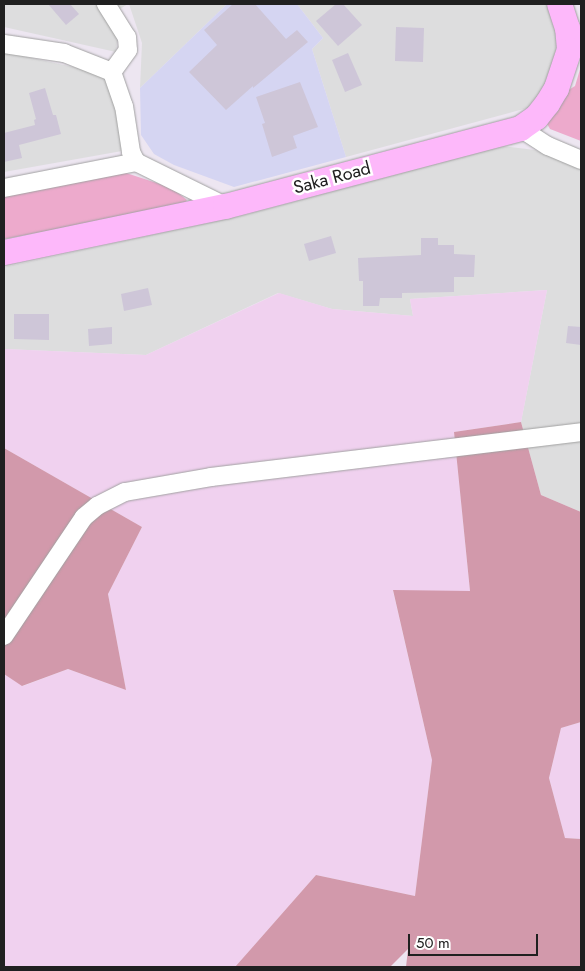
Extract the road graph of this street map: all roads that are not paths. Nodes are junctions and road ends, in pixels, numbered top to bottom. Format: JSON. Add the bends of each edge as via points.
{"nodes":[{"id":1,"x":106,"y":4,"type":"edge"},
{"id":2,"x":559,"y":4,"type":"edge"},
{"id":3,"x":4,"y":44,"type":"edge"},
{"id":4,"x":112,"y":72,"type":"junction"},
{"id":5,"x":520,"y":128,"type":"junction"},
{"id":6,"x":581,"y":160,"type":"edge"},
{"id":7,"x":136,"y":162,"type":"junction"},
{"id":8,"x":4,"y":188,"type":"edge"},
{"id":9,"x":225,"y":206,"type":"junction"},
{"id":10,"x":4,"y":252,"type":"edge"},
{"id":11,"x":581,"y":432,"type":"edge"},
{"id":12,"x":4,"y":636,"type":"edge"}],
"edges":[{"from":1,"to":4,"type":"street","via":[[126,37],[128,50]]},
{"from":2,"to":5,"type":"main road","name":"Saka Road","via":[[567,28],[569,49],[556,88],[547,103],[536,117]]},
{"from":3,"to":4,"type":"street","via":[[64,53]]},
{"from":4,"to":7,"type":"street","via":[[124,106],[131,152]]},
{"from":5,"to":6,"type":"street","via":[[548,146]]},
{"from":5,"to":9,"type":"main road","name":"Saka Road"},
{"from":7,"to":8,"type":"street"},
{"from":7,"to":9,"type":"street"},
{"from":9,"to":10,"type":"main road","name":"Saka Road"},
{"from":11,"to":12,"type":"street","via":[[211,477],[125,492],[96,506],[84,517]]}]}
